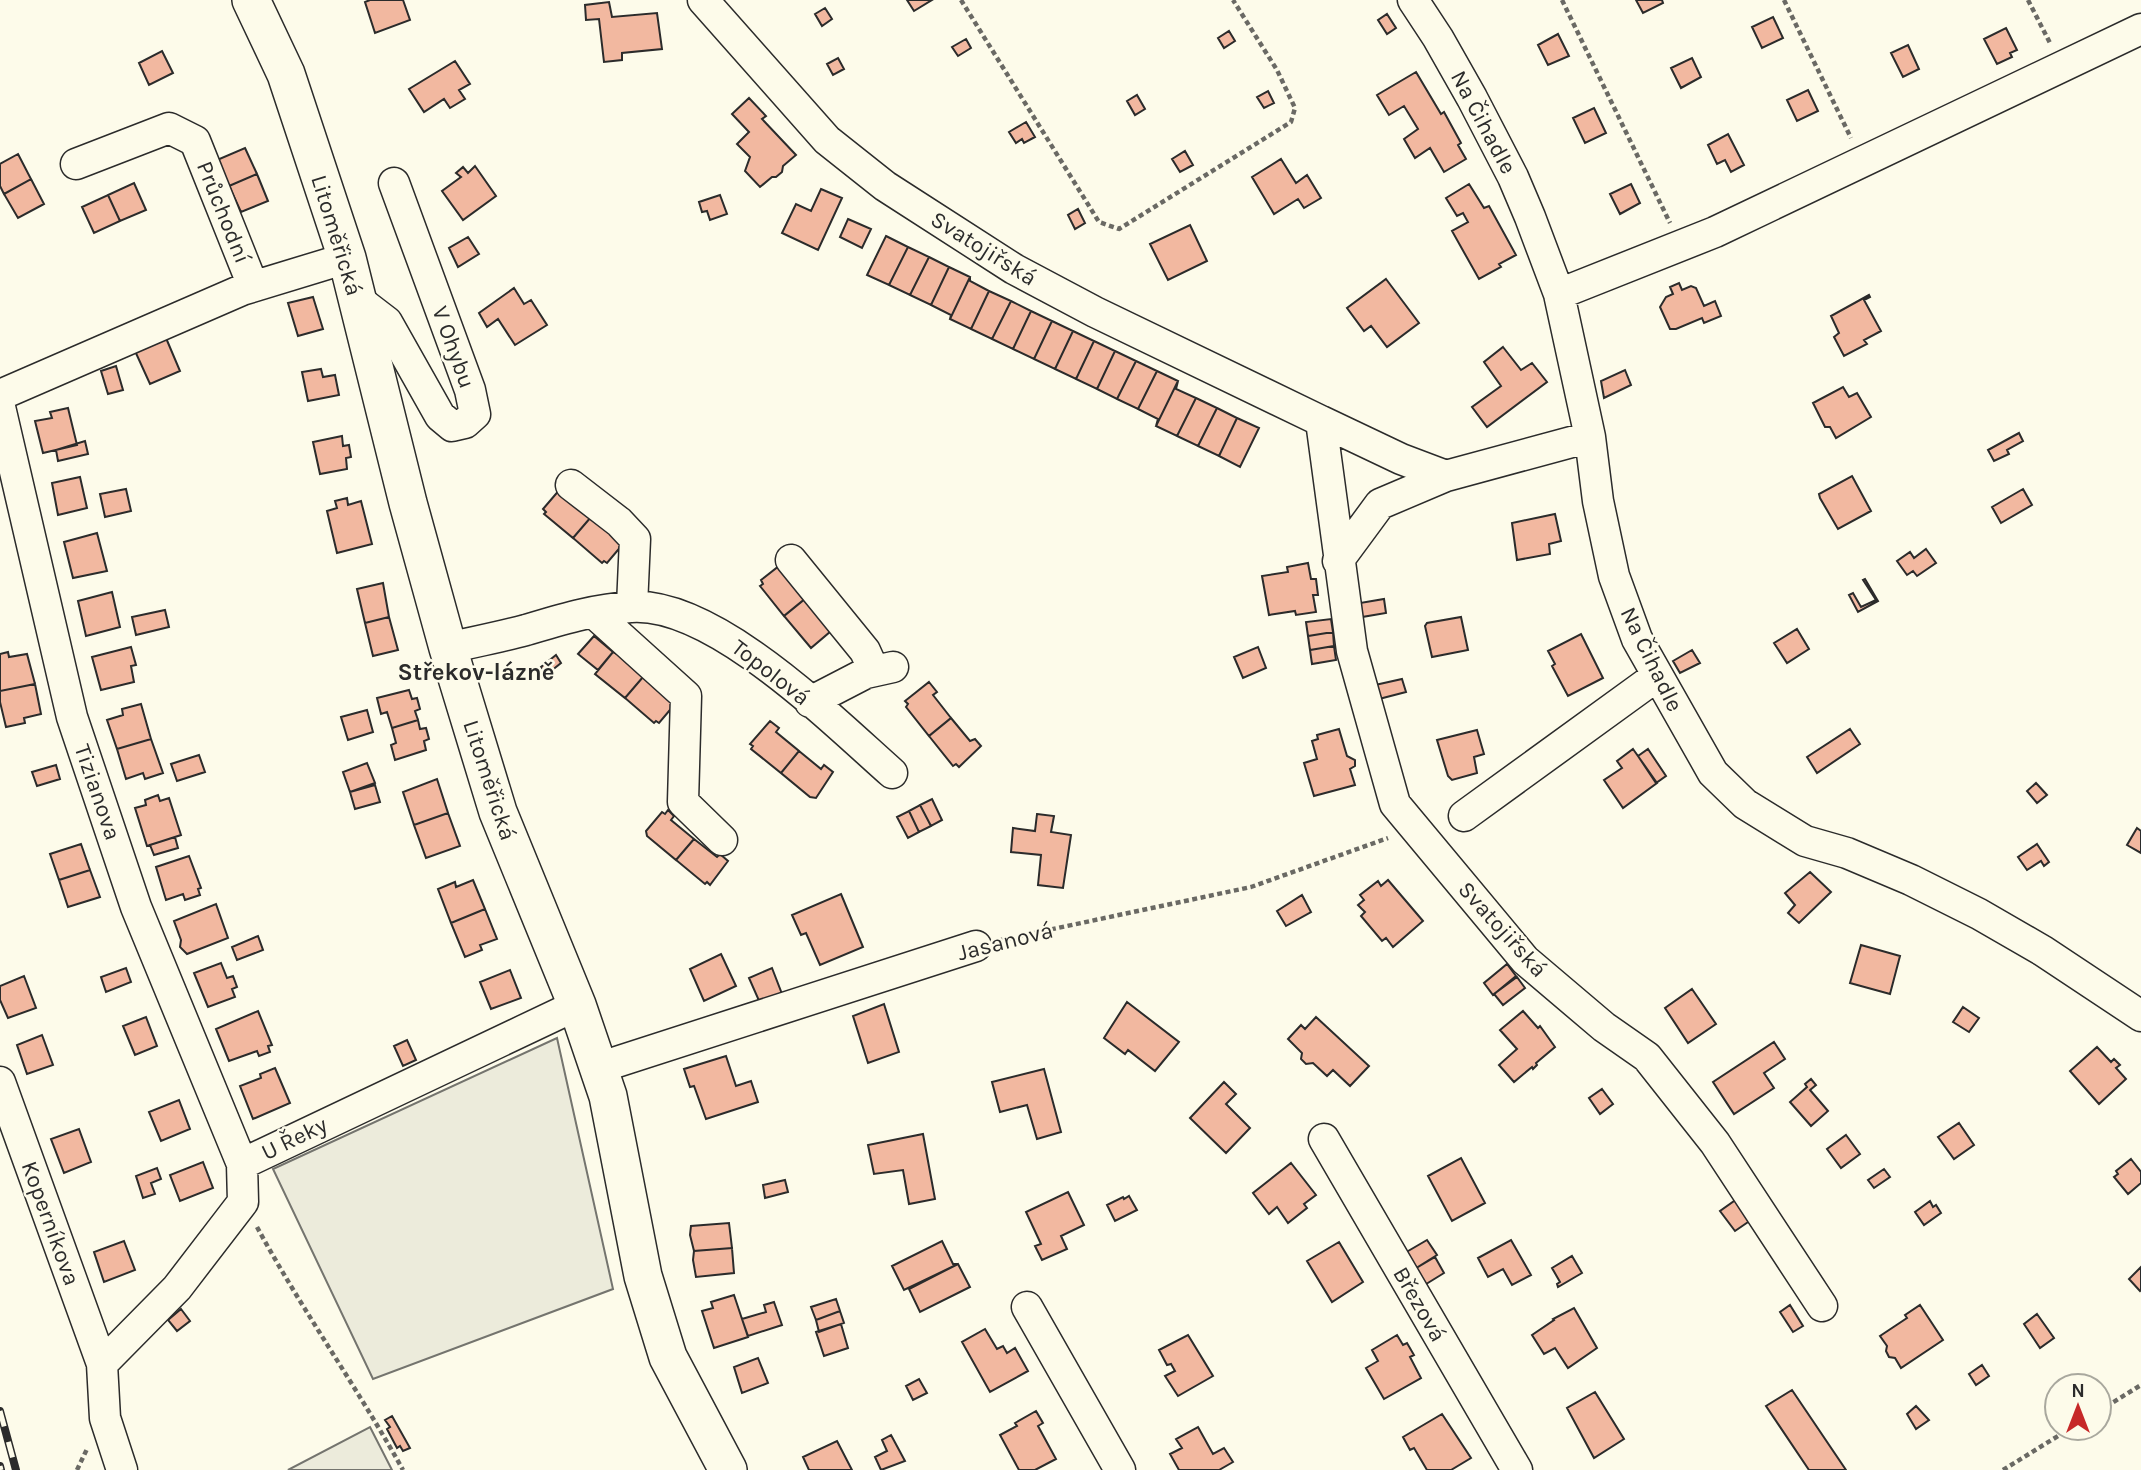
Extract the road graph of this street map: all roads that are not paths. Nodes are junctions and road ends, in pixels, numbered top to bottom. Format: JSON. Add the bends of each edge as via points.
{"nodes":[{"id":1,"x":251,"y":0,"type":"edge"},
{"id":2,"x":703,"y":0,"type":"edge"},
{"id":3,"x":1413,"y":0,"type":"edge"},
{"id":4,"x":2141,"y":29,"type":"edge"},
{"id":5,"x":76,"y":164,"type":"dead end"},
{"id":6,"x":394,"y":183,"type":"dead end"},
{"id":7,"x":347,"y":258,"type":"junction"},
{"id":8,"x":253,"y":286,"type":"junction"},
{"id":9,"x":1559,"y":294,"type":"junction"},
{"id":10,"x":357,"y":299,"type":"junction"},
{"id":11,"x":0,"y":395,"type":"edge"},
{"id":12,"x":0,"y":407,"type":"edge"},
{"id":13,"x":1321,"y":421,"type":"junction"},
{"id":14,"x":1590,"y":437,"type":"junction"},
{"id":15,"x":1446,"y":476,"type":"junction"},
{"id":16,"x":571,"y":485,"type":"dead end"},
{"id":17,"x":791,"y":560,"type":"dead end"},
{"id":18,"x":1338,"y":561,"type":"junction"},
{"id":19,"x":632,"y":606,"type":"junction"},
{"id":20,"x":594,"y":613,"type":"junction"},
{"id":21,"x":448,"y":648,"type":"junction"},
{"id":22,"x":1657,"y":676,"type":"junction"},
{"id":23,"x":810,"y":702,"type":"junction"},
{"id":24,"x":891,"y":773,"type":"dead end"},
{"id":25,"x":1464,"y":816,"type":"dead end"},
{"id":26,"x":722,"y":840,"type":"dead end"},
{"id":27,"x":976,"y":946,"type":"road end"},
{"id":28,"x":577,"y":1005,"type":"junction"},
{"id":29,"x":2141,"y":1016,"type":"edge"},
{"id":30,"x":598,"y":1068,"type":"junction"},
{"id":31,"x":0,"y":1082,"type":"edge"},
{"id":32,"x":1324,"y":1139,"type":"dead end"},
{"id":33,"x":242,"y":1164,"type":"junction"},
{"id":34,"x":1822,"y":1306,"type":"dead end"},
{"id":35,"x":1027,"y":1307,"type":"dead end"},
{"id":36,"x":102,"y":1364,"type":"junction"},
{"id":37,"x":122,"y":1470,"type":"edge"},
{"id":38,"x":728,"y":1470,"type":"edge"},
{"id":39,"x":1120,"y":1470,"type":"edge"},
{"id":40,"x":1517,"y":1470,"type":"edge"}],
"edges":[{"from":1,"to":7,"type":"main road","name":"Litoměřická","via":[[286,74]]},
{"from":2,"to":13,"type":"street","name":"Svatojiřská","via":[[827,140],[885,186],[1014,269]]},
{"from":3,"to":9,"type":"street","name":"Na Čihadle","via":[[1466,86],[1513,177]]},
{"from":4,"to":9,"type":"street","via":[[1715,232]]},
{"from":5,"to":8,"type":"street","name":"Průchodní","via":[[169,128],[195,141]]},
{"from":6,"to":10,"type":"street","name":"V Ohybu","via":[[470,390],[475,414],[465,424],[452,426],[440,416],[387,322]]},
{"from":7,"to":8,"type":"street","name":"Průchodní"},
{"from":7,"to":10,"type":"main road","name":"Litoměřická"},
{"from":8,"to":11,"type":"street","name":"Průchodní"},
{"from":9,"to":14,"type":"street","name":"Na Čihadle"},
{"from":10,"to":21,"type":"main road","name":"Litoměřická"},
{"from":12,"to":33,"type":"street","name":"Tizianova","via":[[72,717],[136,908]]},
{"from":13,"to":15,"type":"street","name":"Svatojiřská"},
{"from":13,"to":18,"type":"street","name":"Svatojiřská"},
{"from":14,"to":15,"type":"street"},
{"from":14,"to":22,"type":"street","name":"Na Čihadle","via":[[1614,576],[1637,639]]},
{"from":15,"to":18,"type":"street","via":[[1380,505]]},
{"from":16,"to":19,"type":"street","via":[[635,538]]},
{"from":17,"to":23,"type":"street","via":[[884,669],[866,673]]},
{"from":18,"to":34,"type":"street","name":"Svatojiřská","via":[[1352,651],[1395,804],[1525,960],[1647,1057],[1715,1143]]},
{"from":19,"to":20,"type":"street","name":"Topolová"},
{"from":19,"to":23,"type":"street","name":"Topolová","via":[[680,614],[733,641]]},
{"from":20,"to":21,"type":"street","name":"Topolová"},
{"from":20,"to":26,"type":"street","via":[[686,696],[683,802]]},
{"from":21,"to":28,"type":"main road","name":"Litoměřická","via":[[498,812]]},
{"from":22,"to":25,"type":"street"},
{"from":22,"to":29,"type":"street","name":"Na Čihadle","via":[[1713,774],[1745,804],[1805,841],[1898,874],[1979,914]]},
{"from":23,"to":24,"type":"street","name":"Topolová"},
{"from":27,"to":30,"type":"street","name":"Jasanová"},
{"from":28,"to":30,"type":"main road","name":"Litoměřická"},
{"from":28,"to":33,"type":"street","name":"U Řeky"},
{"from":30,"to":38,"type":"main road","name":"Litoměřická","via":[[608,1096],[643,1276],[668,1357]]},
{"from":31,"to":36,"type":"street","name":"Koperníkova"},
{"from":32,"to":40,"type":"street","name":"Březová"},
{"from":33,"to":36,"type":"street","name":"U Řeky","via":[[243,1202],[177,1288]]},
{"from":35,"to":39,"type":"street"},
{"from":36,"to":37,"type":"street","name":"Koperníkova","via":[[105,1418]]}]}
